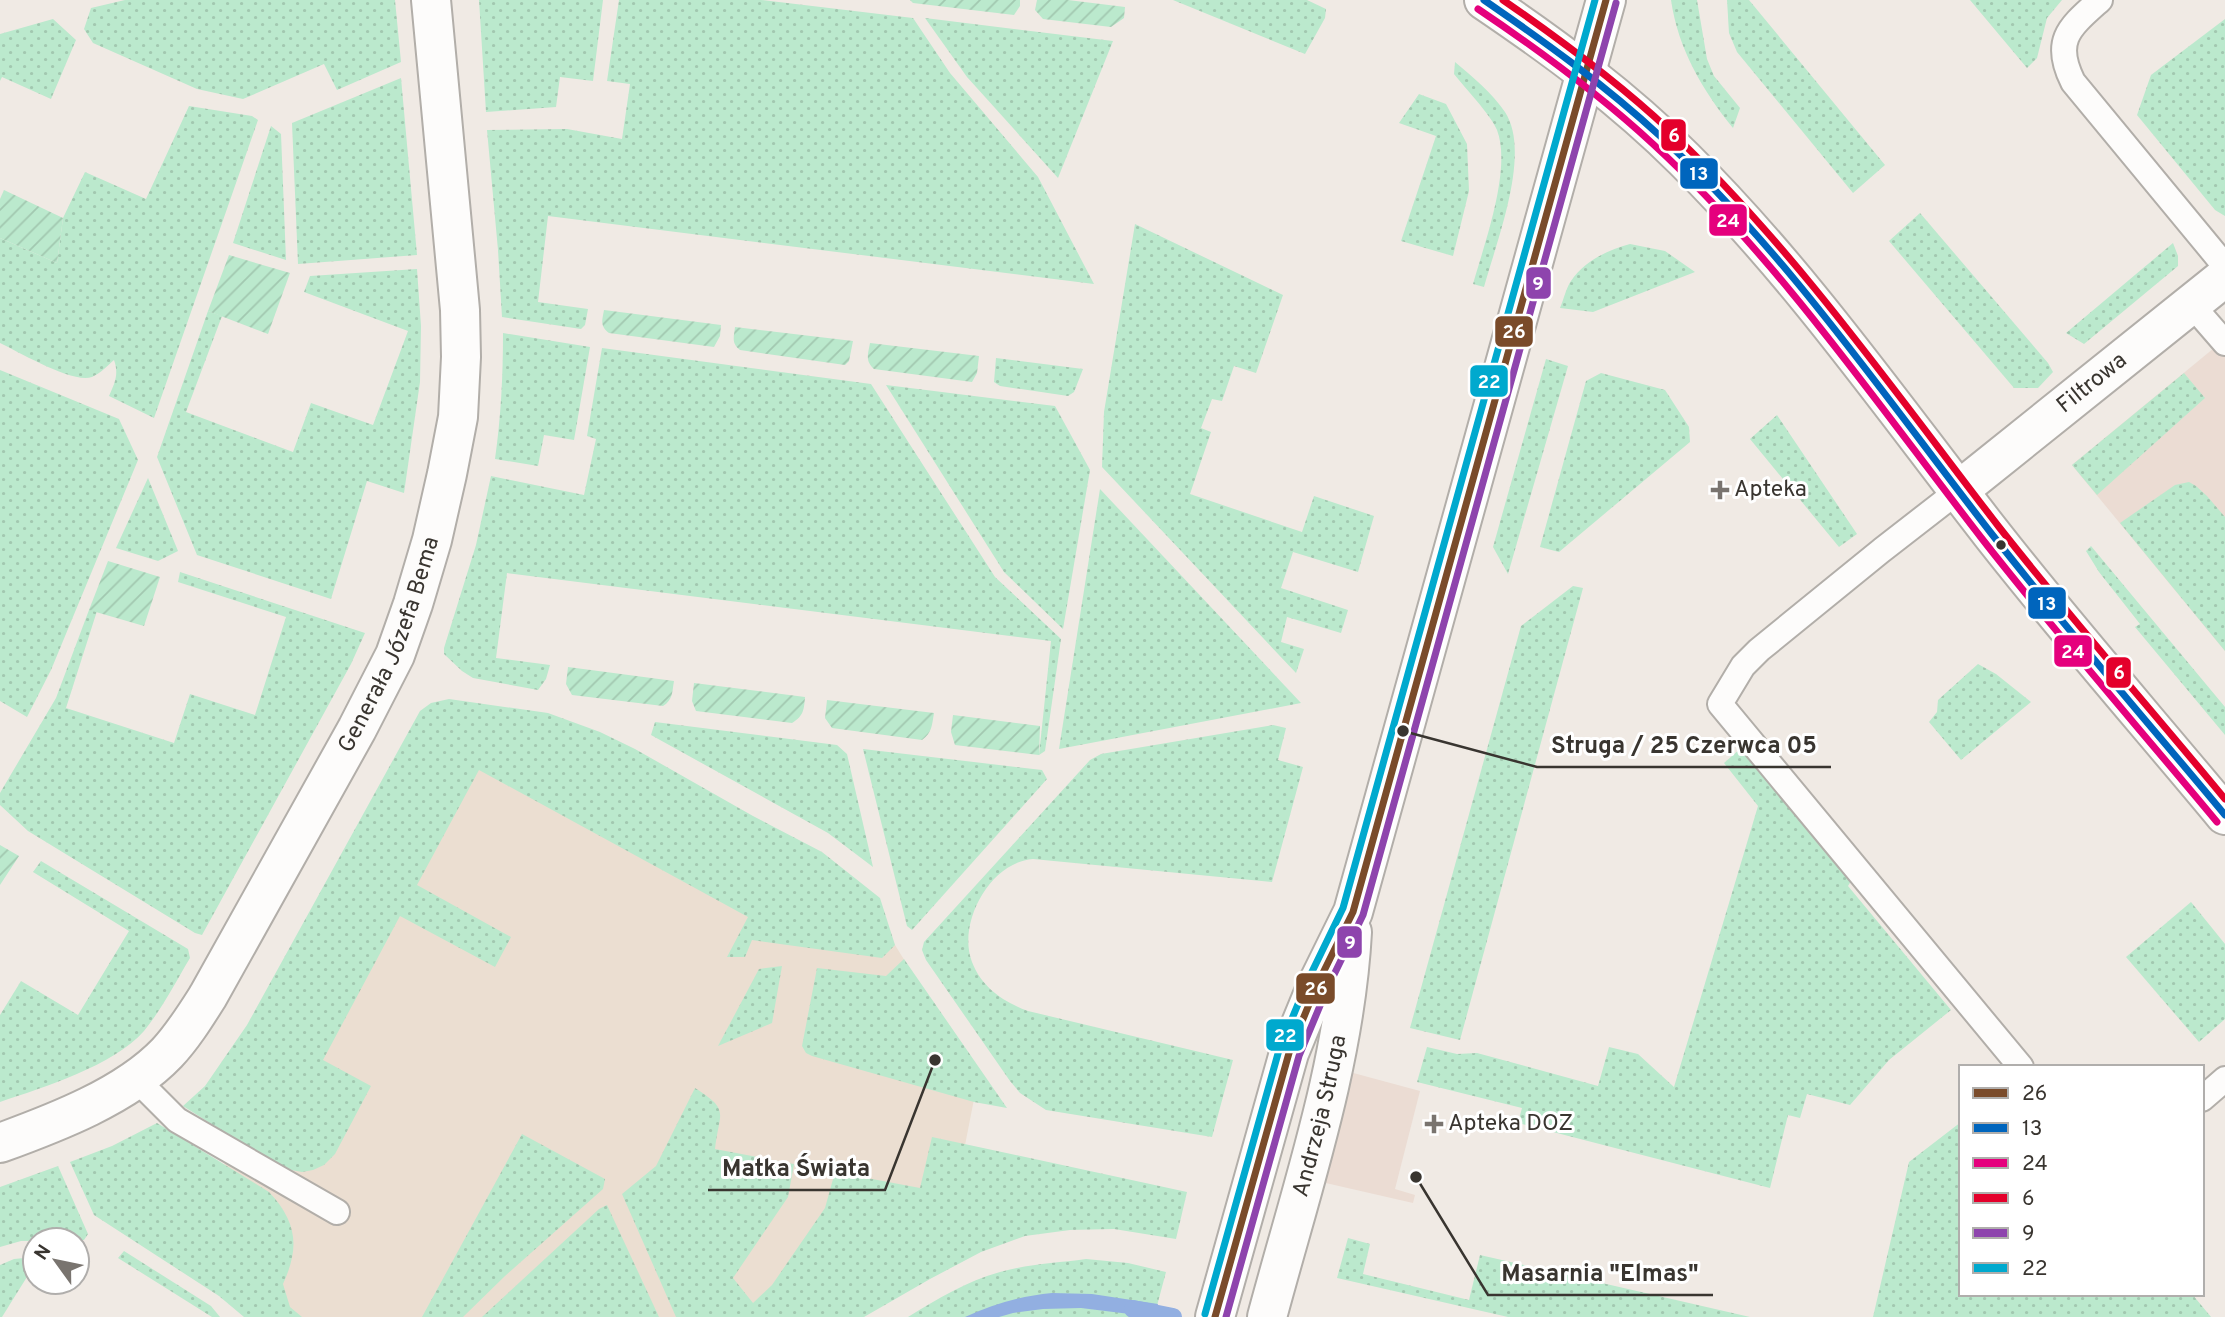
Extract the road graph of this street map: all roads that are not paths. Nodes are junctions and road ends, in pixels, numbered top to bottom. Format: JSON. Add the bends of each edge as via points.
{"nodes":[{"id":1,"x":431,"y":0,"type":"edge"},
{"id":2,"x":1484,"y":0,"type":"edge"},
{"id":3,"x":1606,"y":0,"type":"edge"},
{"id":4,"x":2100,"y":0,"type":"edge"},
{"id":5,"x":1586,"y":73,"type":"junction"},
{"id":6,"x":2225,"y":266,"type":"edge"},
{"id":7,"x":2225,"y":277,"type":"edge"},
{"id":8,"x":2192,"y":305,"type":"junction"},
{"id":9,"x":2225,"y":344,"type":"edge"},
{"id":10,"x":1958,"y":491,"type":"junction"},
{"id":11,"x":2225,"y":816,"type":"edge"},
{"id":12,"x":1353,"y":912,"type":"junction"},
{"id":13,"x":2019,"y":1065,"type":"edge"},
{"id":14,"x":136,"y":1079,"type":"junction"},
{"id":15,"x":2225,"y":1079,"type":"edge"},
{"id":16,"x":2204,"y":1097,"type":"edge"},
{"id":17,"x":0,"y":1143,"type":"edge"},
{"id":18,"x":337,"y":1212,"type":"dead end"},
{"id":19,"x":1220,"y":1300,"type":"edge"},
{"id":20,"x":1270,"y":1305,"type":"edge"}],
"edges":[{"from":1,"to":14,"type":"street","name":"Generała Józefa Bema","via":[[461,357],[458,417],[432,540],[395,654],[357,729],[208,996],[166,1054]]},
{"from":2,"to":5,"type":"street"},
{"from":3,"to":5,"type":"street","name":"Andrzeja Struga"},
{"from":4,"to":6,"type":"lane","via":[[2072,25],[2064,40],[2066,67],[2073,82]]},
{"from":5,"to":10,"type":"street","via":[[1685,159],[1744,223],[1813,303]]},
{"from":5,"to":12,"type":"street","name":"Andrzeja Struga"},
{"from":7,"to":8,"type":"street","name":"Filtrowa"},
{"from":8,"to":9,"type":"lane"},
{"from":8,"to":10,"type":"street","name":"Filtrowa"},
{"from":10,"to":11,"type":"street"},
{"from":10,"to":13,"type":"lane","via":[[1759,650],[1743,666],[1720,704]]},
{"from":12,"to":19,"type":"street","name":"Andrzeja Struga","via":[[1289,1053]]},
{"from":12,"to":20,"type":"street","name":"Andrzeja Struga","via":[[1335,1066]]},
{"from":14,"to":17,"type":"street","name":"Generała Józefa Bema","via":[[106,1097]]},
{"from":14,"to":18,"type":"lane","via":[[177,1120]]},
{"from":15,"to":16,"type":"lane"}]}
